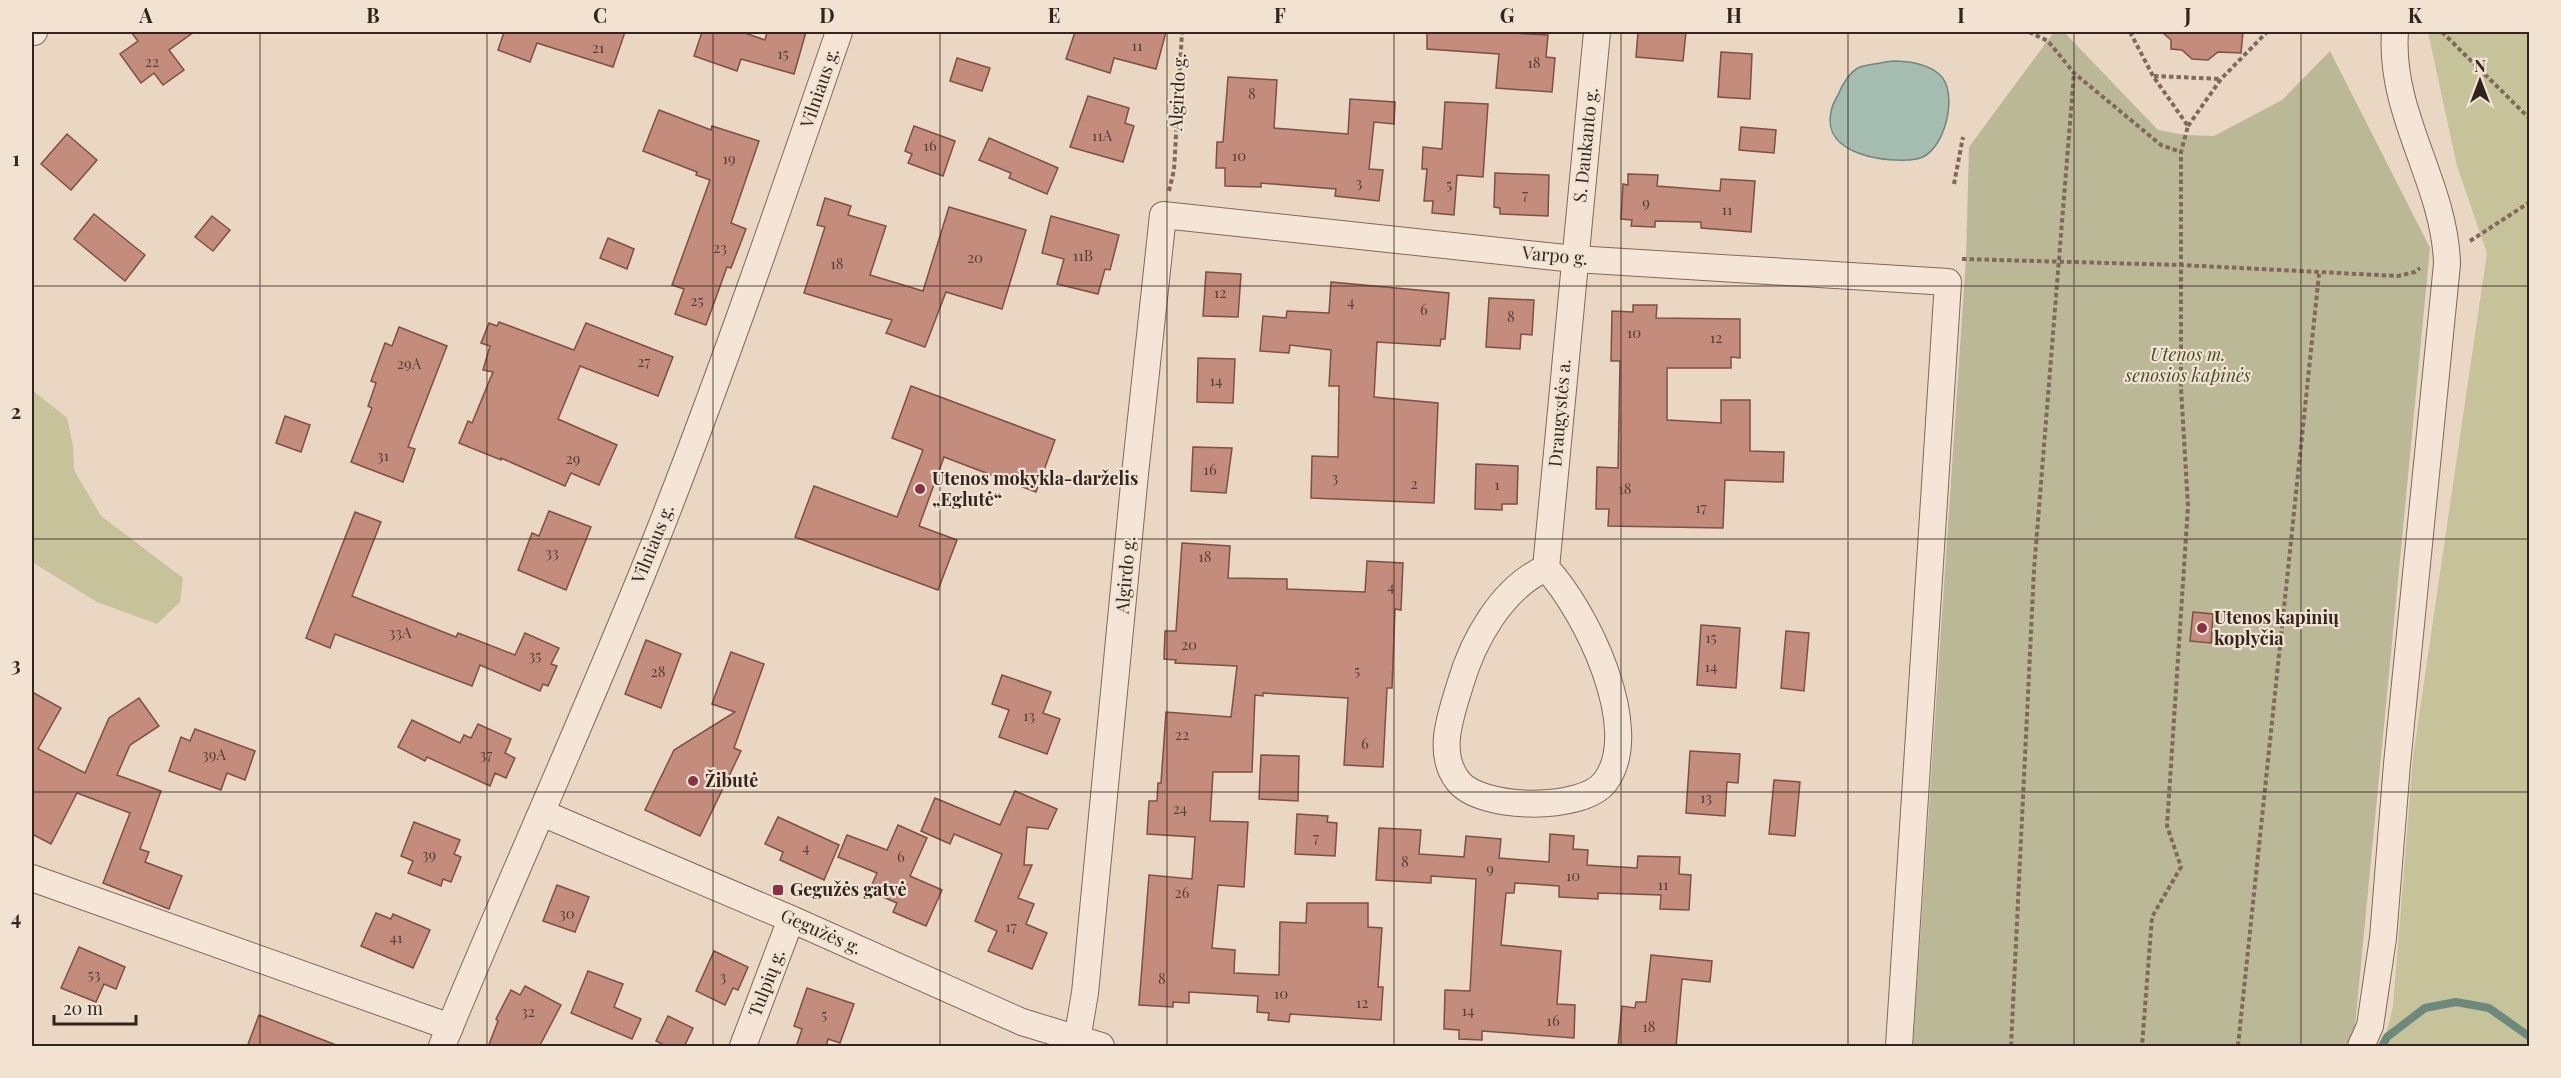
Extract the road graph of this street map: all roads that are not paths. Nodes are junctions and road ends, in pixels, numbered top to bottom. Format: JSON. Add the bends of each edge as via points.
{"nodes":[{"id":1,"x":839,"y":32,"type":"edge"},
{"id":2,"x":1597,"y":32,"type":"edge"},
{"id":3,"x":2395,"y":32,"type":"edge"},
{"id":4,"x":1163,"y":215,"type":"joint"},
{"id":5,"x":1575,"y":259,"type":"junction"},
{"id":6,"x":1546,"y":568,"type":"junction"},
{"id":7,"x":542,"y":813,"type":"junction"},
{"id":8,"x":32,"y":878,"type":"edge"},
{"id":9,"x":792,"y":919,"type":"junction"},
{"id":10,"x":446,"y":1037,"type":"edge"},
{"id":11,"x":1085,"y":1045,"type":"edge"},
{"id":12,"x":743,"y":1047,"type":"edge"},
{"id":13,"x":1899,"y":1047,"type":"edge"},
{"id":14,"x":2361,"y":1047,"type":"edge"}],
"edges":[{"from":1,"to":7,"type":"street","name":"Vilniaus g.","via":[[744,310],[656,538]]},
{"from":2,"to":5,"type":"street","name":"S. Daukanto g."},
{"from":3,"to":14,"type":"street","via":[[2400,98],[2441,215],[2447,264],[2383,938],[2370,1026]]},
{"from":4,"to":5,"type":"street","name":"Varpo g."},
{"from":4,"to":11,"type":"street","name":"Algirdo g.","via":[[1092,922]]},
{"from":5,"to":6,"type":"street","name":"Draugystės a."},
{"from":5,"to":13,"type":"street","name":"Varpo g.","via":[[1953,271]]},
{"from":6,"to":6,"type":"street","via":[[1527,577],[1510,593],[1472,653],[1463,676],[1447,729],[1448,758],[1458,781],[1477,796],[1551,804],[1582,798],[1604,784],[1617,763],[1620,737],[1603,667],[1561,583]]},
{"from":7,"to":9,"type":"street","name":"Gegužės g."},
{"from":7,"to":10,"type":"street","name":"Vilniaus g."},
{"from":8,"to":10,"type":"street"},
{"from":9,"to":11,"type":"street","name":"Gegužės g.","via":[[1022,1022]]},
{"from":9,"to":12,"type":"street","name":"Tulpių g."}]}
